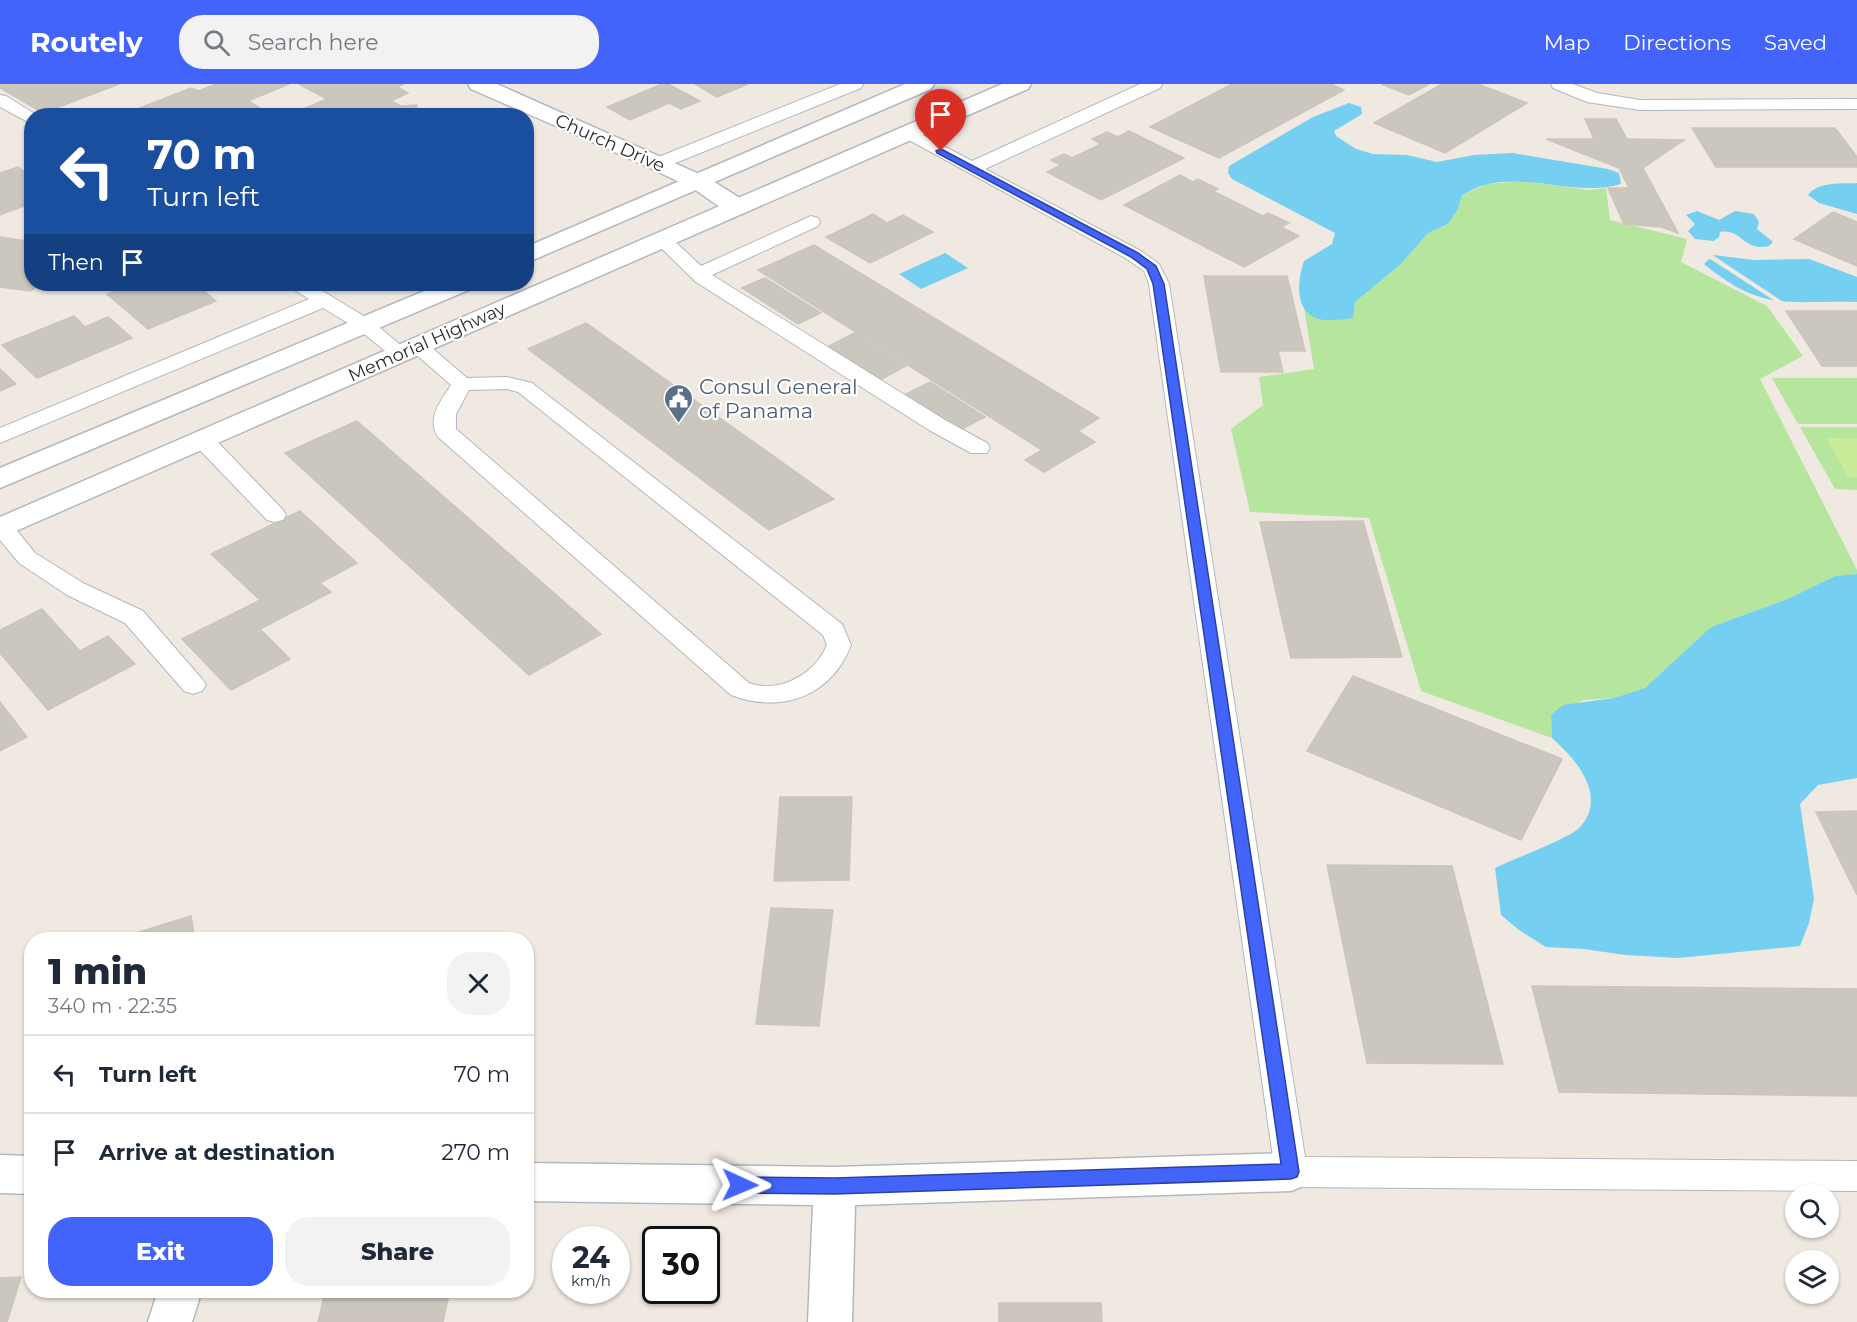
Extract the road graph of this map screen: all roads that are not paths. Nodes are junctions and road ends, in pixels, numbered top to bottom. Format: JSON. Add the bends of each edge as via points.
{"nodes":[{"id":1,"x":479,"y":84,"type":"edge"},
{"id":2,"x":855,"y":84,"type":"edge"},
{"id":3,"x":923,"y":84,"type":"edge"},
{"id":4,"x":1020,"y":84,"type":"edge"},
{"id":5,"x":1154,"y":84,"type":"edge"},
{"id":6,"x":1558,"y":84,"type":"edge"},
{"id":7,"x":0,"y":100,"type":"edge"},
{"id":8,"x":1857,"y":104,"type":"edge"},
{"id":9,"x":532,"y":108,"type":"edge"},
{"id":10,"x":534,"y":109,"type":"edge"},
{"id":11,"x":24,"y":114,"type":"edge"},
{"id":12,"x":908,"y":134,"type":"junction"},
{"id":13,"x":657,"y":164,"type":"junction"},
{"id":14,"x":972,"y":168,"type":"junction"},
{"id":15,"x":700,"y":183,"type":"junction"},
{"id":16,"x":738,"y":207,"type":"junction"},
{"id":17,"x":811,"y":222,"type":"dead end"},
{"id":18,"x":662,"y":240,"type":"junction"},
{"id":19,"x":534,"y":253,"type":"edge"},
{"id":20,"x":698,"y":274,"type":"junction"},
{"id":21,"x":310,"y":291,"type":"edge"},
{"id":22,"x":445,"y":291,"type":"edge"},
{"id":23,"x":325,"y":300,"type":"junction"},
{"id":24,"x":365,"y":325,"type":"junction"},
{"id":25,"x":409,"y":350,"type":"junction"},
{"id":26,"x":462,"y":384,"type":"junction"},
{"id":27,"x":0,"y":436,"type":"edge"},
{"id":28,"x":203,"y":440,"type":"junction"},
{"id":29,"x":979,"y":448,"type":"dead end"},
{"id":30,"x":0,"y":479,"type":"edge"},
{"id":31,"x":275,"y":515,"type":"dead end"},
{"id":32,"x":1,"y":528,"type":"edge"},
{"id":33,"x":193,"y":685,"type":"dead end"},
{"id":34,"x":1291,"y":1172,"type":"junction"},
{"id":35,"x":0,"y":1174,"type":"edge"},
{"id":36,"x":24,"y":1175,"type":"edge"},
{"id":37,"x":1857,"y":1176,"type":"edge"},
{"id":38,"x":534,"y":1182,"type":"edge"},
{"id":39,"x":835,"y":1186,"type":"junction"},
{"id":40,"x":178,"y":1298,"type":"edge"},
{"id":41,"x":170,"y":1322,"type":"edge"},
{"id":42,"x":830,"y":1322,"type":"edge"}],
"edges":[{"from":1,"to":9,"type":"main road","name":"Church Drive"},
{"from":2,"to":13,"type":"lane"},
{"from":3,"to":15,"type":"main road"},
{"from":4,"to":12,"type":"main road","name":"Memorial Highway"},
{"from":5,"to":14,"type":"lane"},
{"from":6,"to":8,"type":"lane","via":[[1593,98],[1640,105]]},
{"from":7,"to":11,"type":"lane"},
{"from":10,"to":13,"type":"main road","name":"Church Drive"},
{"from":12,"to":14,"type":"lane"},
{"from":12,"to":16,"type":"main road","name":"Memorial Highway"},
{"from":13,"to":15,"type":"main road","name":"Church Drive"},
{"from":14,"to":34,"type":"lane","via":[[1134,255],[1152,268],[1158,284]]},
{"from":15,"to":16,"type":"main road","name":"Church Drive"},
{"from":15,"to":19,"type":"main road"},
{"from":16,"to":18,"type":"main road","name":"Memorial Highway"},
{"from":17,"to":20,"type":"lane"},
{"from":18,"to":20,"type":"lane"},
{"from":18,"to":25,"type":"main road","name":"Memorial Highway"},
{"from":20,"to":29,"type":"lane"},
{"from":21,"to":23,"type":"lane"},
{"from":22,"to":24,"type":"main road","name":"Memorial Highway"},
{"from":23,"to":24,"type":"lane"},
{"from":23,"to":27,"type":"lane"},
{"from":24,"to":25,"type":"lane"},
{"from":24,"to":30,"type":"main road","name":"Memorial Highway"},
{"from":25,"to":26,"type":"lane"},
{"from":25,"to":28,"type":"main road","name":"Memorial Highway"},
{"from":26,"to":26,"type":"lane","via":[[442,419],[446,432],[740,689],[760,696],[786,694],[831,665],[839,645],[833,630],[525,387],[507,383]]},
{"from":28,"to":31,"type":"lane"},
{"from":28,"to":32,"type":"main road","name":"Memorial Highway"},
{"from":32,"to":33,"type":"lane","via":[[27,558],[75,589],[134,617]]},
{"from":34,"to":37,"type":"lane"},
{"from":34,"to":39,"type":"main road"},
{"from":35,"to":36,"type":"main road"},
{"from":38,"to":39,"type":"main road"},
{"from":39,"to":42,"type":"main road"},
{"from":40,"to":41,"type":"main road"}]}
